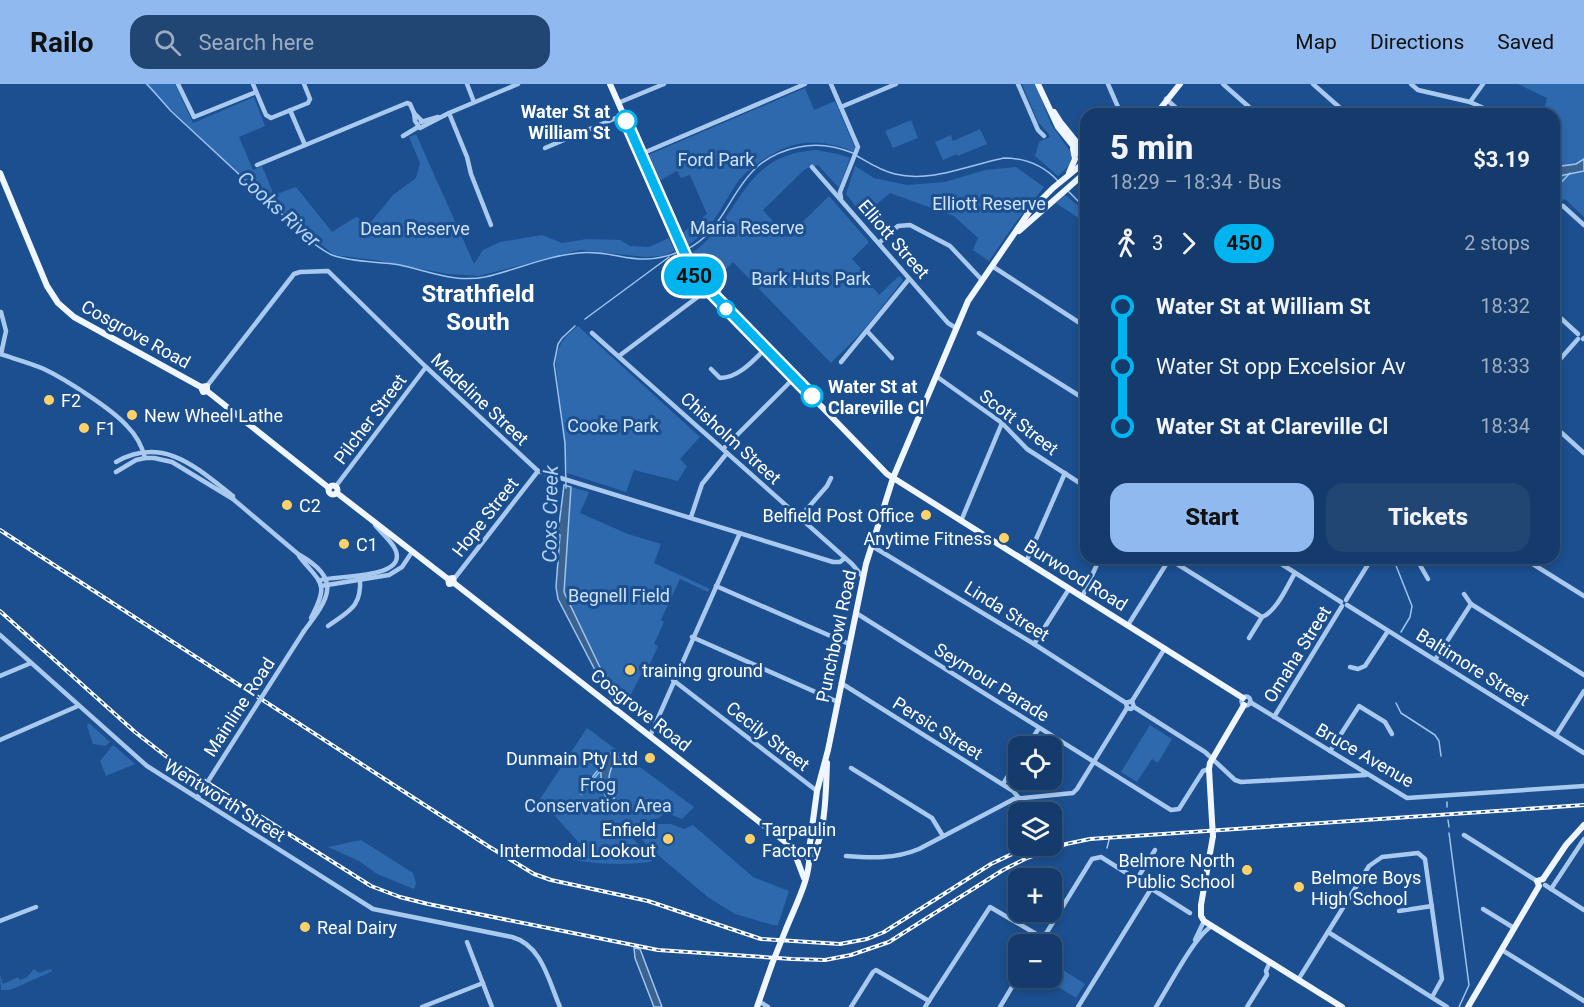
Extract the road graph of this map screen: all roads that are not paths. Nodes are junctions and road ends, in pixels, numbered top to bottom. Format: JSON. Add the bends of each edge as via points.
{"nodes":[{"id":1,"x":178,"y":84,"type":"edge"},
{"id":2,"x":253,"y":84,"type":"edge"},
{"id":3,"x":304,"y":84,"type":"edge"},
{"id":4,"x":467,"y":84,"type":"edge"},
{"id":5,"x":518,"y":84,"type":"edge"},
{"id":6,"x":610,"y":84,"type":"edge"},
{"id":7,"x":664,"y":84,"type":"edge"},
{"id":8,"x":805,"y":84,"type":"edge"},
{"id":9,"x":831,"y":84,"type":"edge"},
{"id":10,"x":896,"y":84,"type":"edge"},
{"id":11,"x":1018,"y":84,"type":"edge"},
{"id":12,"x":1040,"y":84,"type":"edge"},
{"id":13,"x":1108,"y":84,"type":"edge"},
{"id":14,"x":1223,"y":84,"type":"edge"},
{"id":15,"x":1411,"y":84,"type":"edge"},
{"id":16,"x":1483,"y":84,"type":"edge"},
{"id":17,"x":1315,"y":85,"type":"edge"},
{"id":18,"x":1176,"y":86,"type":"edge"},
{"id":19,"x":256,"y":92,"type":"junction"},
{"id":20,"x":1166,"y":100,"type":"junction"},
{"id":21,"x":474,"y":102,"type":"junction"},
{"id":22,"x":1470,"y":102,"type":"junction"},
{"id":23,"x":618,"y":104,"type":"junction"},
{"id":24,"x":842,"y":107,"type":"junction"},
{"id":25,"x":1118,"y":108,"type":"edge"},
{"id":26,"x":1156,"y":108,"type":"edge"},
{"id":27,"x":1160,"y":108,"type":"edge"},
{"id":28,"x":1176,"y":108,"type":"edge"},
{"id":29,"x":1250,"y":108,"type":"edge"},
{"id":30,"x":1340,"y":108,"type":"edge"},
{"id":31,"x":1484,"y":108,"type":"edge"},
{"id":32,"x":290,"y":110,"type":"junction"},
{"id":33,"x":449,"y":113,"type":"junction"},
{"id":34,"x":623,"y":115,"type":"junction"},
{"id":35,"x":419,"y":125,"type":"junction"},
{"id":36,"x":403,"y":136,"type":"dead end"},
{"id":37,"x":1044,"y":136,"type":"dead end"},
{"id":38,"x":1070,"y":136,"type":"junction"},
{"id":39,"x":1080,"y":141,"type":"edge"},
{"id":40,"x":1072,"y":144,"type":"junction"},
{"id":41,"x":305,"y":145,"type":"junction"},
{"id":42,"x":1080,"y":147,"type":"edge"},
{"id":43,"x":545,"y":148,"type":"dead end"},
{"id":44,"x":640,"y":154,"type":"junction"},
{"id":45,"x":1080,"y":155,"type":"edge"},
{"id":46,"x":257,"y":165,"type":"dead end"},
{"id":47,"x":1080,"y":166,"type":"edge"},
{"id":48,"x":812,"y":167,"type":"dead end"},
{"id":49,"x":0,"y":173,"type":"edge"},
{"id":50,"x":1066,"y":177,"type":"junction"},
{"id":51,"x":1080,"y":177,"type":"edge"},
{"id":52,"x":841,"y":199,"type":"junction"},
{"id":53,"x":1563,"y":206,"type":"dead end"},
{"id":54,"x":491,"y":225,"type":"dead end"},
{"id":55,"x":1584,"y":225,"type":"edge"},
{"id":56,"x":1013,"y":237,"type":"junction"},
{"id":57,"x":879,"y":243,"type":"junction"},
{"id":58,"x":992,"y":266,"type":"junction"},
{"id":59,"x":909,"y":279,"type":"junction"},
{"id":60,"x":982,"y":280,"type":"junction"},
{"id":61,"x":707,"y":290,"type":"junction"},
{"id":62,"x":1,"y":312,"type":"edge"},
{"id":63,"x":1560,"y":317,"type":"edge"},
{"id":64,"x":1080,"y":323,"type":"edge"},
{"id":65,"x":956,"y":328,"type":"junction"},
{"id":66,"x":867,"y":331,"type":"junction"},
{"id":67,"x":592,"y":333,"type":"dead end"},
{"id":68,"x":979,"y":333,"type":"dead end"},
{"id":69,"x":1582,"y":336,"type":"edge"},
{"id":70,"x":765,"y":349,"type":"junction"},
{"id":71,"x":0,"y":354,"type":"edge"},
{"id":72,"x":619,"y":356,"type":"junction"},
{"id":73,"x":892,"y":358,"type":"dead end"},
{"id":74,"x":1560,"y":360,"type":"edge"},
{"id":75,"x":841,"y":363,"type":"dead end"},
{"id":76,"x":426,"y":367,"type":"junction"},
{"id":77,"x":711,"y":369,"type":"dead end"},
{"id":78,"x":936,"y":376,"type":"junction"},
{"id":79,"x":794,"y":378,"type":"junction"},
{"id":80,"x":205,"y":388,"type":"junction"},
{"id":81,"x":1080,"y":396,"type":"edge"},
{"id":82,"x":1002,"y":423,"type":"junction"},
{"id":83,"x":1560,"y":431,"type":"edge"},
{"id":84,"x":723,"y":449,"type":"junction"},
{"id":85,"x":143,"y":452,"type":"junction"},
{"id":86,"x":727,"y":453,"type":"junction"},
{"id":87,"x":1584,"y":453,"type":"edge"},
{"id":88,"x":145,"y":458,"type":"junction"},
{"id":89,"x":116,"y":462,"type":"dead end"},
{"id":90,"x":538,"y":471,"type":"junction"},
{"id":91,"x":116,"y":472,"type":"dead end"},
{"id":92,"x":1065,"y":473,"type":"junction"},
{"id":93,"x":831,"y":478,"type":"dead end"},
{"id":94,"x":893,"y":478,"type":"junction"},
{"id":95,"x":1080,"y":483,"type":"edge"},
{"id":96,"x":334,"y":489,"type":"junction"},
{"id":97,"x":234,"y":499,"type":"junction"},
{"id":98,"x":691,"y":517,"type":"junction"},
{"id":99,"x":800,"y":517,"type":"junction"},
{"id":100,"x":369,"y":519,"type":"junction"},
{"id":101,"x":961,"y":521,"type":"junction"},
{"id":102,"x":740,"y":533,"type":"junction"},
{"id":103,"x":872,"y":546,"type":"junction"},
{"id":104,"x":412,"y":552,"type":"junction"},
{"id":105,"x":845,"y":558,"type":"junction"},
{"id":106,"x":1026,"y":562,"type":"junction"},
{"id":107,"x":852,"y":564,"type":"junction"},
{"id":108,"x":866,"y":564,"type":"junction"},
{"id":109,"x":1097,"y":564,"type":"edge"},
{"id":110,"x":1167,"y":564,"type":"edge"},
{"id":111,"x":1178,"y":564,"type":"edge"},
{"id":112,"x":1281,"y":564,"type":"edge"},
{"id":113,"x":1368,"y":564,"type":"edge"},
{"id":114,"x":1419,"y":564,"type":"edge"},
{"id":115,"x":1533,"y":564,"type":"edge"},
{"id":116,"x":1295,"y":573,"type":"junction"},
{"id":117,"x":863,"y":577,"type":"junction"},
{"id":118,"x":360,"y":578,"type":"junction"},
{"id":119,"x":1428,"y":579,"type":"dead end"},
{"id":120,"x":452,"y":581,"type":"junction"},
{"id":121,"x":324,"y":582,"type":"junction"},
{"id":122,"x":716,"y":586,"type":"junction"},
{"id":123,"x":1069,"y":589,"type":"junction"},
{"id":124,"x":1464,"y":594,"type":"dead end"},
{"id":125,"x":1584,"y":596,"type":"edge"},
{"id":126,"x":1083,"y":597,"type":"junction"},
{"id":127,"x":1344,"y":603,"type":"junction"},
{"id":128,"x":1470,"y":604,"type":"junction"},
{"id":129,"x":856,"y":613,"type":"junction"},
{"id":130,"x":1262,"y":617,"type":"junction"},
{"id":131,"x":1128,"y":625,"type":"junction"},
{"id":132,"x":328,"y":626,"type":"dead end"},
{"id":133,"x":1388,"y":631,"type":"junction"},
{"id":134,"x":0,"y":636,"type":"edge"},
{"id":135,"x":692,"y":637,"type":"junction"},
{"id":136,"x":1249,"y":638,"type":"dead end"},
{"id":137,"x":849,"y":644,"type":"junction"},
{"id":138,"x":1034,"y":644,"type":"junction"},
{"id":139,"x":1165,"y":648,"type":"junction"},
{"id":140,"x":1435,"y":660,"type":"junction"},
{"id":141,"x":31,"y":663,"type":"junction"},
{"id":142,"x":1350,"y":667,"type":"dead end"},
{"id":143,"x":1584,"y":675,"type":"edge"},
{"id":144,"x":0,"y":676,"type":"edge"},
{"id":145,"x":673,"y":680,"type":"junction"},
{"id":146,"x":842,"y":683,"type":"junction"},
{"id":147,"x":1584,"y":691,"type":"edge"},
{"id":148,"x":1132,"y":701,"type":"junction"},
{"id":149,"x":838,"y":702,"type":"junction"},
{"id":150,"x":1246,"y":702,"type":"junction"},
{"id":151,"x":78,"y":706,"type":"junction"},
{"id":152,"x":1127,"y":706,"type":"junction"},
{"id":153,"x":1134,"y":707,"type":"junction"},
{"id":154,"x":1274,"y":717,"type":"junction"},
{"id":155,"x":1039,"y":728,"type":"junction"},
{"id":156,"x":1392,"y":734,"type":"dead end"},
{"id":157,"x":1556,"y":735,"type":"junction"},
{"id":158,"x":650,"y":736,"type":"junction"},
{"id":159,"x":1034,"y":736,"type":"edge"},
{"id":160,"x":0,"y":740,"type":"edge"},
{"id":161,"x":828,"y":750,"type":"junction"},
{"id":162,"x":1330,"y":751,"type":"junction"},
{"id":163,"x":1584,"y":753,"type":"edge"},
{"id":164,"x":1212,"y":758,"type":"junction"},
{"id":165,"x":1095,"y":762,"type":"junction"},
{"id":166,"x":1351,"y":764,"type":"junction"},
{"id":167,"x":851,"y":768,"type":"dead end"},
{"id":168,"x":1209,"y":769,"type":"junction"},
{"id":169,"x":1344,"y":775,"type":"junction"},
{"id":170,"x":1368,"y":775,"type":"junction"},
{"id":171,"x":1008,"y":776,"type":"edge"},
{"id":172,"x":1003,"y":784,"type":"junction"},
{"id":173,"x":1584,"y":786,"type":"edge"},
{"id":174,"x":817,"y":791,"type":"junction"},
{"id":175,"x":197,"y":798,"type":"junction"},
{"id":176,"x":1019,"y":798,"type":"junction"},
{"id":177,"x":1584,"y":825,"type":"edge"},
{"id":178,"x":1464,"y":835,"type":"dead end"},
{"id":179,"x":943,"y":836,"type":"junction"},
{"id":180,"x":1584,"y":839,"type":"edge"},
{"id":181,"x":793,"y":848,"type":"junction"},
{"id":182,"x":1155,"y":850,"type":"dead end"},
{"id":183,"x":846,"y":856,"type":"dead end"},
{"id":184,"x":810,"y":859,"type":"junction"},
{"id":185,"x":1137,"y":879,"type":"junction"},
{"id":186,"x":804,"y":882,"type":"junction"},
{"id":187,"x":1543,"y":884,"type":"junction"},
{"id":188,"x":1151,"y":889,"type":"junction"},
{"id":189,"x":1432,"y":906,"type":"junction"},
{"id":190,"x":36,"y":907,"type":"dead end"},
{"id":191,"x":1483,"y":909,"type":"dead end"},
{"id":192,"x":1584,"y":910,"type":"edge"},
{"id":193,"x":1399,"y":911,"type":"dead end"},
{"id":194,"x":1190,"y":914,"type":"dead end"},
{"id":195,"x":0,"y":921,"type":"edge"},
{"id":196,"x":1204,"y":921,"type":"junction"},
{"id":197,"x":1212,"y":926,"type":"junction"},
{"id":198,"x":1514,"y":928,"type":"junction"},
{"id":199,"x":1328,"y":932,"type":"junction"},
{"id":200,"x":1036,"y":934,"type":"edge"},
{"id":201,"x":1045,"y":934,"type":"edge"},
{"id":202,"x":467,"y":942,"type":"dead end"},
{"id":203,"x":1194,"y":947,"type":"junction"},
{"id":204,"x":1502,"y":950,"type":"junction"},
{"id":205,"x":1270,"y":962,"type":"junction"},
{"id":206,"x":1298,"y":980,"type":"junction"},
{"id":207,"x":483,"y":983,"type":"junction"},
{"id":208,"x":1011,"y":988,"type":"edge"},
{"id":209,"x":1432,"y":997,"type":"junction"},
{"id":210,"x":929,"y":1001,"type":"junction"},
{"id":211,"x":1584,"y":1001,"type":"edge"},
{"id":212,"x":759,"y":1005,"type":"edge"},
{"id":213,"x":425,"y":1006,"type":"edge"},
{"id":214,"x":492,"y":1007,"type":"edge"},
{"id":215,"x":560,"y":1007,"type":"edge"},
{"id":216,"x":768,"y":1007,"type":"edge"},
{"id":217,"x":851,"y":1007,"type":"edge"},
{"id":218,"x":925,"y":1007,"type":"edge"},
{"id":219,"x":1000,"y":1007,"type":"edge"},
{"id":220,"x":1077,"y":1007,"type":"edge"},
{"id":221,"x":1156,"y":1007,"type":"edge"},
{"id":222,"x":1247,"y":1007,"type":"edge"},
{"id":223,"x":1341,"y":1007,"type":"edge"},
{"id":224,"x":1447,"y":1007,"type":"edge"},
{"id":225,"x":1468,"y":1007,"type":"edge"}],
"edges":[{"from":1,"to":19,"type":"street","via":[[194,117]]},
{"from":2,"to":19,"type":"street"},
{"from":3,"to":32,"type":"street","via":[[309,101]]},
{"from":4,"to":21,"type":"street"},
{"from":5,"to":21,"type":"street"},
{"from":6,"to":23,"type":"main road","name":"Burwood Road"},
{"from":7,"to":23,"type":"street"},
{"from":8,"to":44,"type":"street"},
{"from":9,"to":24,"type":"street"},
{"from":10,"to":24,"type":"street"},
{"from":11,"to":37,"type":"street"},
{"from":12,"to":38,"type":"main road"},
{"from":12,"to":40,"type":"main road","via":[[1055,122]]},
{"from":13,"to":25,"type":"street"},
{"from":14,"to":29,"type":"street"},
{"from":15,"to":22,"type":"street","via":[[1418,90]]},
{"from":16,"to":22,"type":"street"},
{"from":17,"to":30,"type":"street"},
{"from":18,"to":20,"type":"main road"},
{"from":19,"to":32,"type":"street","via":[[267,117]]},
{"from":20,"to":26,"type":"main road"},
{"from":20,"to":27,"type":"main road"},
{"from":20,"to":28,"type":"street"},
{"from":21,"to":33,"type":"street"},
{"from":22,"to":31,"type":"street"},
{"from":23,"to":34,"type":"main road","name":"Burwood Road"},
{"from":24,"to":52,"type":"street","via":[[858,142],[858,151],[840,192]]},
{"from":32,"to":41,"type":"street"},
{"from":33,"to":35,"type":"street"},
{"from":33,"to":54,"type":"street"},
{"from":34,"to":43,"type":"street"},
{"from":34,"to":44,"type":"main road","name":"Burwood Road"},
{"from":35,"to":36,"type":"street"},
{"from":35,"to":41,"type":"street","via":[[410,104],[405,104]]},
{"from":38,"to":39,"type":"main road"},
{"from":38,"to":42,"type":"main road"},
{"from":40,"to":45,"type":"main road"},
{"from":40,"to":50,"type":"main road","via":[[1075,159]]},
{"from":41,"to":46,"type":"street"},
{"from":44,"to":61,"type":"main road","name":"Burwood Road","via":[[679,245],[694,275]]},
{"from":47,"to":50,"type":"main road","name":"Punchbowl Road"},
{"from":48,"to":52,"type":"street","name":"Elliott Street"},
{"from":49,"to":80,"type":"main road","name":"Cosgrove Road","via":[[46,286],[61,307]]},
{"from":50,"to":56,"type":"main road","name":"Punchbowl Road","via":[[1029,212]]},
{"from":51,"to":56,"type":"main road","name":"Punchbowl Road"},
{"from":52,"to":57,"type":"street","name":"Elliott Street"},
{"from":53,"to":55,"type":"street"},
{"from":56,"to":58,"type":"main road","name":"Punchbowl Road"},
{"from":57,"to":59,"type":"street","name":"Elliott Street"},
{"from":57,"to":60,"type":"street","via":[[898,226],[910,225],[950,246]]},
{"from":58,"to":60,"type":"main road","name":"Punchbowl Road"},
{"from":58,"to":64,"type":"street"},
{"from":59,"to":65,"type":"street","name":"Elliott Street"},
{"from":59,"to":66,"type":"street"},
{"from":60,"to":65,"type":"main road","name":"Punchbowl Road"},
{"from":61,"to":70,"type":"main road","name":"Burwood Road"},
{"from":61,"to":72,"type":"street"},
{"from":62,"to":71,"type":"street","via":[[6,331]]},
{"from":63,"to":69,"type":"street"},
{"from":65,"to":78,"type":"main road","name":"Punchbowl Road"},
{"from":66,"to":73,"type":"street"},
{"from":66,"to":75,"type":"street"},
{"from":67,"to":72,"type":"street","name":"Chisholm Street"},
{"from":68,"to":81,"type":"street"},
{"from":69,"to":74,"type":"street"},
{"from":70,"to":77,"type":"street","via":[[748,366],[727,377],[720,378]]},
{"from":70,"to":79,"type":"main road","name":"Burwood Road"},
{"from":71,"to":85,"type":"street","via":[[39,367],[68,383],[124,423]]},
{"from":72,"to":84,"type":"street","name":"Chisholm Street"},
{"from":76,"to":80,"type":"street","name":"Madeline Street","via":[[328,271],[300,272],[294,274]]},
{"from":76,"to":90,"type":"street","name":"Madeline Street"},
{"from":76,"to":96,"type":"street","name":"Pilcher Street"},
{"from":78,"to":82,"type":"street","name":"Scott Street"},
{"from":78,"to":94,"type":"main road","name":"Punchbowl Road"},
{"from":79,"to":84,"type":"street"},
{"from":79,"to":94,"type":"main road","name":"Burwood Road"},
{"from":80,"to":96,"type":"main road","name":"Cosgrove Road"},
{"from":82,"to":92,"type":"street","name":"Scott Street","via":[[1027,449]]},
{"from":82,"to":101,"type":"street"},
{"from":83,"to":87,"type":"street"},
{"from":84,"to":86,"type":"street","name":"Chisholm Street"},
{"from":85,"to":88,"type":"street"},
{"from":85,"to":89,"type":"street"},
{"from":85,"to":97,"type":"street","via":[[167,453],[184,461]]},
{"from":86,"to":98,"type":"street","via":[[702,484]]},
{"from":86,"to":99,"type":"street","name":"Chisholm Street"},
{"from":88,"to":91,"type":"street"},
{"from":88,"to":97,"type":"street","via":[[165,459]]},
{"from":90,"to":98,"type":"street","name":"Madeline Street"},
{"from":90,"to":120,"type":"street","name":"Hope Street"},
{"from":92,"to":95,"type":"street","name":"Scott Street"},
{"from":92,"to":106,"type":"street"},
{"from":93,"to":99,"type":"street"},
{"from":94,"to":101,"type":"main road","name":"Burwood Road"},
{"from":94,"to":103,"type":"main road","name":"Punchbowl Road"},
{"from":96,"to":100,"type":"main road","name":"Cosgrove Road"},
{"from":97,"to":121,"type":"street"},
{"from":98,"to":102,"type":"street","name":"Madeline Street"},
{"from":99,"to":105,"type":"street","name":"Chisholm Street"},
{"from":100,"to":104,"type":"main road","name":"Cosgrove Road"},
{"from":100,"to":118,"type":"street","via":[[393,546],[396,558],[384,572]]},
{"from":101,"to":106,"type":"main road","name":"Burwood Road"},
{"from":102,"to":105,"type":"street","name":"Madeline Street","via":[[833,562]]},
{"from":102,"to":122,"type":"street"},
{"from":103,"to":108,"type":"main road","name":"Punchbowl Road"},
{"from":103,"to":138,"type":"street","name":"Linda Street"},
{"from":104,"to":118,"type":"street","via":[[392,574]]},
{"from":104,"to":120,"type":"main road","name":"Cosgrove Road"},
{"from":105,"to":107,"type":"street","name":"Chisholm Street"},
{"from":106,"to":123,"type":"main road","name":"Burwood Road"},
{"from":107,"to":108,"type":"street"},
{"from":107,"to":117,"type":"street","name":"Chisholm Street"},
{"from":108,"to":117,"type":"main road","name":"Punchbowl Road"},
{"from":109,"to":126,"type":"street"},
{"from":110,"to":131,"type":"street"},
{"from":111,"to":130,"type":"street"},
{"from":112,"to":116,"type":"street","name":"Baltimore Street"},
{"from":113,"to":127,"type":"street","name":"Omaha Street"},
{"from":114,"to":119,"type":"street"},
{"from":115,"to":125,"type":"street"},
{"from":116,"to":127,"type":"street","name":"Baltimore Street"},
{"from":116,"to":130,"type":"street","via":[[1273,608]]},
{"from":117,"to":129,"type":"main road","name":"Punchbowl Road"},
{"from":118,"to":121,"type":"street"},
{"from":118,"to":132,"type":"street","via":[[357,603]]},
{"from":120,"to":158,"type":"main road","name":"Cosgrove Road"},
{"from":121,"to":175,"type":"street","name":"Mainline Road","bridge":true,"via":[[321,598],[304,631]]},
{"from":122,"to":135,"type":"street"},
{"from":122,"to":137,"type":"street"},
{"from":123,"to":126,"type":"main road","name":"Burwood Road"},
{"from":123,"to":138,"type":"street"},
{"from":124,"to":128,"type":"street"},
{"from":126,"to":131,"type":"main road","name":"Burwood Road"},
{"from":127,"to":133,"type":"street","name":"Baltimore Street"},
{"from":127,"to":154,"type":"street","name":"Omaha Street"},
{"from":128,"to":140,"type":"street"},
{"from":128,"to":143,"type":"street"},
{"from":129,"to":137,"type":"main road","name":"Punchbowl Road"},
{"from":129,"to":155,"type":"street","name":"Seymour Parade"},
{"from":130,"to":136,"type":"street"},
{"from":131,"to":139,"type":"main road","name":"Burwood Road"},
{"from":133,"to":140,"type":"street","name":"Baltimore Street"},
{"from":133,"to":142,"type":"street","via":[[1365,666]]},
{"from":134,"to":141,"type":"street","name":"Wentworth Street"},
{"from":135,"to":145,"type":"street"},
{"from":135,"to":149,"type":"street"},
{"from":137,"to":146,"type":"main road","name":"Punchbowl Road"},
{"from":138,"to":152,"type":"street","name":"Linda Street"},
{"from":139,"to":148,"type":"street"},
{"from":139,"to":150,"type":"main road","name":"Burwood Road"},
{"from":140,"to":157,"type":"street","name":"Baltimore Street"},
{"from":141,"to":144,"type":"street"},
{"from":141,"to":151,"type":"street","name":"Wentworth Street"},
{"from":145,"to":158,"type":"street"},
{"from":145,"to":174,"type":"street","name":"Cecily Street"},
{"from":146,"to":149,"type":"main road","name":"Punchbowl Road"},
{"from":146,"to":172,"type":"street","name":"Persic Street"},
{"from":147,"to":157,"type":"street"},
{"from":148,"to":152,"type":"street"},
{"from":148,"to":153,"type":"street"},
{"from":149,"to":161,"type":"main road","name":"Punchbowl Road"},
{"from":150,"to":154,"type":"street","name":"Bruce Avenue"},
{"from":150,"to":164,"type":"main road"},
{"from":151,"to":160,"type":"street"},
{"from":151,"to":175,"type":"street","name":"Wentworth Street","via":[[141,761]]},
{"from":152,"to":153,"type":"street"},
{"from":152,"to":165,"type":"street"},
{"from":153,"to":164,"type":"street"},
{"from":154,"to":162,"type":"street","name":"Bruce Avenue"},
{"from":155,"to":159,"type":"street"},
{"from":155,"to":165,"type":"street","name":"Seymour Parade"},
{"from":156,"to":162,"type":"street","via":[[1385,722],[1359,706]]},
{"from":157,"to":163,"type":"street","name":"Baltimore Street"},
{"from":158,"to":181,"type":"main road","name":"Cosgrove Road"},
{"from":161,"to":174,"type":"main road","name":"Punchbowl Road"},
{"from":161,"to":184,"type":"main road","name":"Punchbowl Road","via":[[821,828]]},
{"from":162,"to":166,"type":"street","name":"Bruce Avenue"},
{"from":164,"to":168,"type":"main road"},
{"from":164,"to":169,"type":"street","via":[[1241,782]]},
{"from":165,"to":168,"type":"street","name":"Seymour Parade","via":[[1175,811],[1203,771]]},
{"from":165,"to":176,"type":"street","via":[[1073,792]]},
{"from":166,"to":169,"type":"street"},
{"from":166,"to":170,"type":"street","name":"Bruce Avenue"},
{"from":167,"to":179,"type":"street","via":[[932,818]]},
{"from":168,"to":196,"type":"main road","bridge":true,"via":[[1214,836],[1201,905]]},
{"from":169,"to":170,"type":"street"},
{"from":170,"to":173,"type":"street","name":"Bruce Avenue","via":[[1407,798]]},
{"from":171,"to":172,"type":"street"},
{"from":172,"to":176,"type":"street","name":"Persic Street"},
{"from":174,"to":184,"type":"main road","name":"Punchbowl Road"},
{"from":175,"to":215,"type":"street","name":"Wentworth Street","via":[[373,909],[517,938],[538,957]]},
{"from":176,"to":179,"type":"street"},
{"from":177,"to":187,"type":"main road","via":[[1566,845]]},
{"from":178,"to":187,"type":"street"},
{"from":179,"to":183,"type":"street","via":[[907,854],[879,858]]},
{"from":180,"to":187,"type":"street"},
{"from":181,"to":184,"type":"main road","name":"Cosgrove Road"},
{"from":181,"to":186,"type":"main road"},
{"from":182,"to":185,"type":"street"},
{"from":184,"to":186,"type":"main road","name":"Punchbowl Road"},
{"from":185,"to":188,"type":"street"},
{"from":185,"to":201,"type":"street","via":[[1101,857],[1092,859]]},
{"from":186,"to":212,"type":"main road","name":"Punchbowl Road","bridge":true},
{"from":187,"to":192,"type":"street"},
{"from":187,"to":198,"type":"main road"},
{"from":188,"to":194,"type":"street"},
{"from":188,"to":220,"type":"street"},
{"from":189,"to":193,"type":"street"},
{"from":189,"to":199,"type":"street","via":[[1424,857],[1418,853],[1382,856],[1369,866]]},
{"from":189,"to":209,"type":"street","via":[[1442,979]]},
{"from":190,"to":195,"type":"street"},
{"from":191,"to":198,"type":"street"},
{"from":196,"to":197,"type":"main road"},
{"from":196,"to":203,"type":"street"},
{"from":197,"to":203,"type":"street"},
{"from":197,"to":205,"type":"main road"},
{"from":198,"to":204,"type":"main road"},
{"from":199,"to":206,"type":"street"},
{"from":199,"to":209,"type":"street"},
{"from":200,"to":210,"type":"street","via":[[990,907]]},
{"from":202,"to":207,"type":"street"},
{"from":203,"to":221,"type":"street"},
{"from":204,"to":211,"type":"street"},
{"from":204,"to":225,"type":"main road"},
{"from":205,"to":206,"type":"main road"},
{"from":205,"to":222,"type":"street","via":[[1267,975]]},
{"from":206,"to":223,"type":"main road"},
{"from":207,"to":213,"type":"street"},
{"from":207,"to":214,"type":"street"},
{"from":208,"to":219,"type":"street"},
{"from":209,"to":224,"type":"street"},
{"from":210,"to":217,"type":"street","via":[[876,970]]},
{"from":210,"to":218,"type":"street"},
{"from":212,"to":216,"type":"street"}]}
